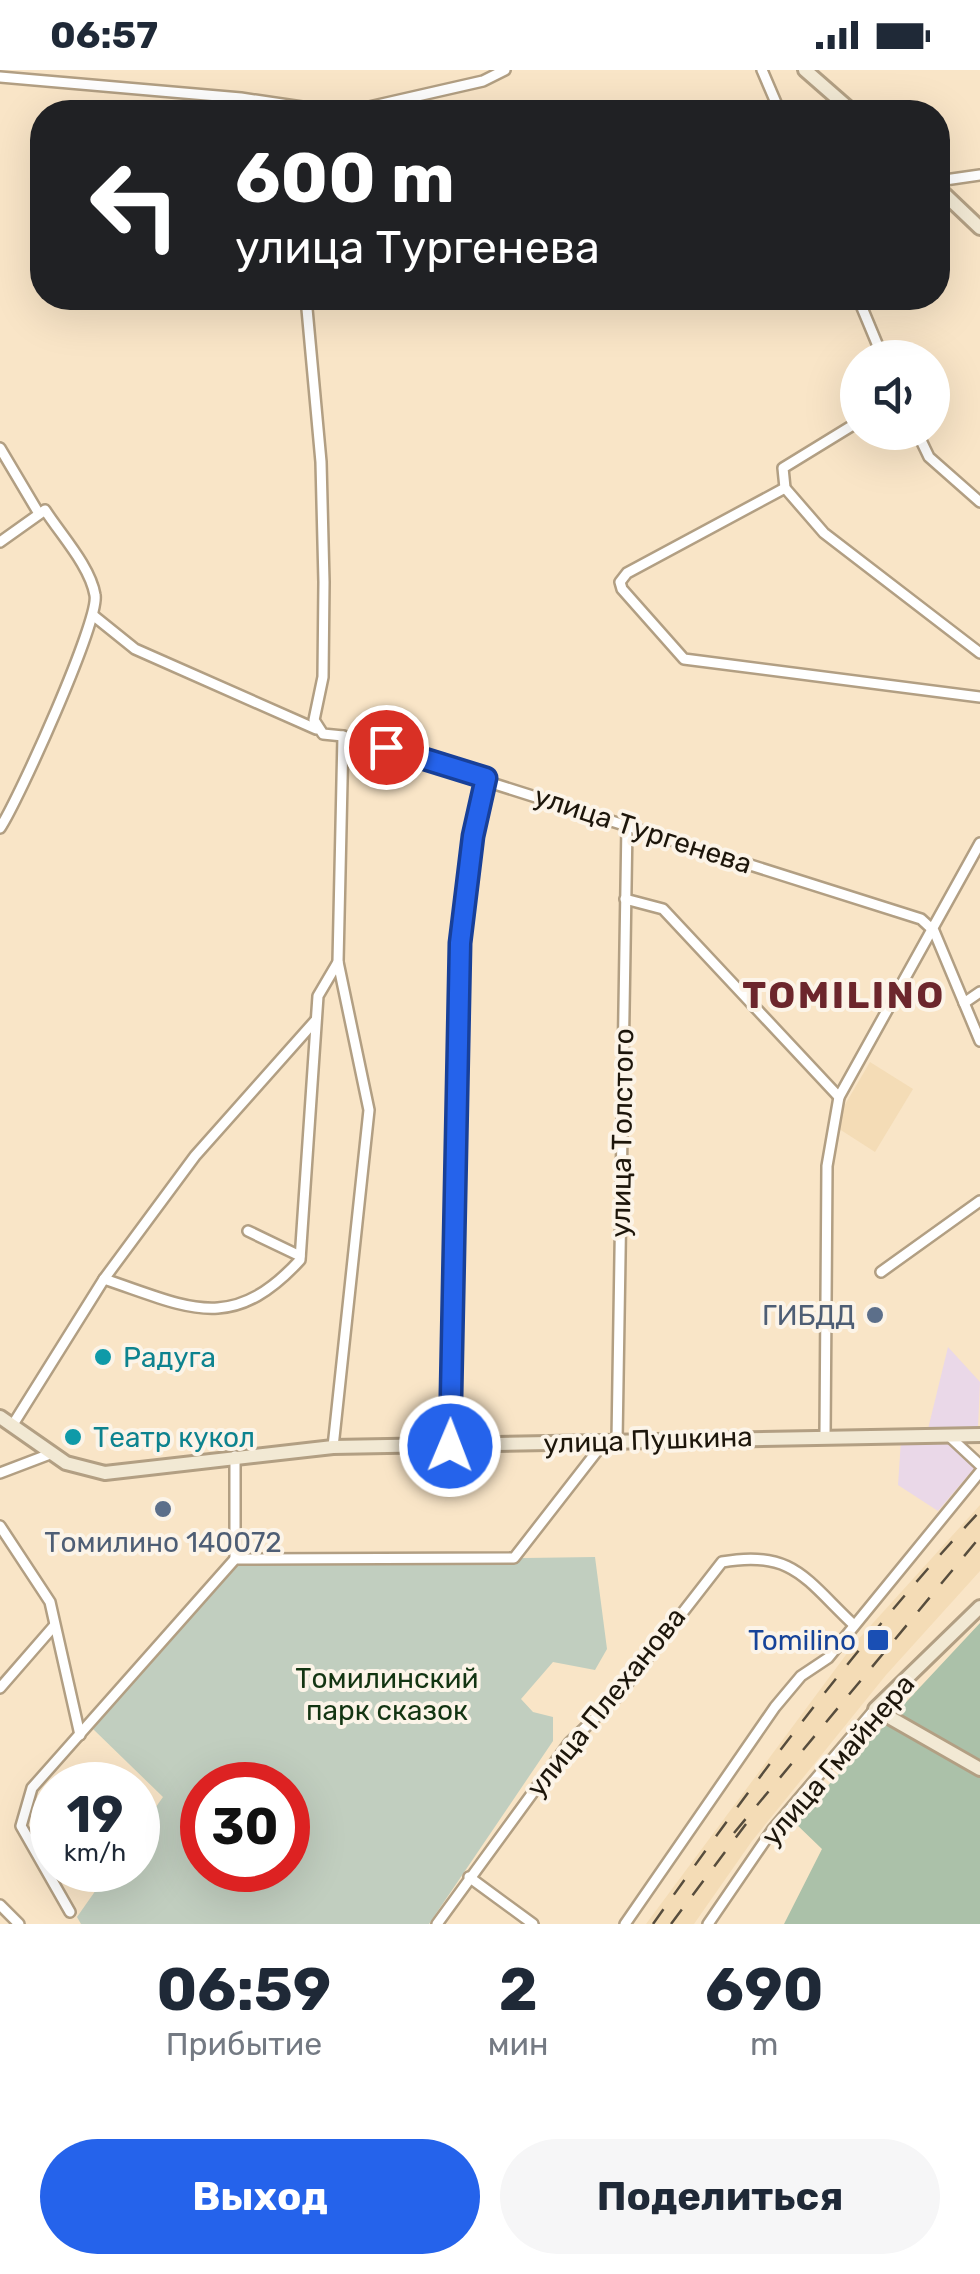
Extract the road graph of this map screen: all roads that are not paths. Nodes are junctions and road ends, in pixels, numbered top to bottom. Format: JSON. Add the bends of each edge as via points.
{"nodes":[{"id":1,"x":505,"y":70,"type":"edge"},
{"id":2,"x":762,"y":70,"type":"edge"},
{"id":3,"x":804,"y":70,"type":"edge"},
{"id":4,"x":0,"y":77,"type":"edge"},
{"id":5,"x":204,"y":100,"type":"edge"},
{"id":6,"x":402,"y":100,"type":"edge"},
{"id":7,"x":775,"y":100,"type":"edge"},
{"id":8,"x":838,"y":100,"type":"edge"},
{"id":9,"x":980,"y":175,"type":"edge"},
{"id":10,"x":950,"y":182,"type":"edge"},
{"id":11,"x":950,"y":197,"type":"edge"},
{"id":12,"x":980,"y":228,"type":"edge"},
{"id":13,"x":307,"y":310,"type":"edge"},
{"id":14,"x":863,"y":310,"type":"edge"},
{"id":15,"x":876,"y":340,"type":"edge"},
{"id":16,"x":840,"y":433,"type":"edge"},
{"id":17,"x":0,"y":448,"type":"edge"},
{"id":18,"x":926,"y":450,"type":"edge"},
{"id":19,"x":785,"y":488,"type":"junction"},
{"id":20,"x":980,"y":502,"type":"edge"},
{"id":21,"x":42,"y":511,"type":"junction"},
{"id":22,"x":0,"y":542,"type":"edge"},
{"id":23,"x":94,"y":616,"type":"junction"},
{"id":24,"x":980,"y":652,"type":"edge"},
{"id":25,"x":980,"y":697,"type":"edge"},
{"id":26,"x":316,"y":730,"type":"junction"},
{"id":27,"x":346,"y":736,"type":"junction"},
{"id":28,"x":486,"y":778,"type":"junction"},
{"id":29,"x":627,"y":824,"type":"junction"},
{"id":30,"x":0,"y":828,"type":"edge"},
{"id":31,"x":980,"y":843,"type":"edge"},
{"id":32,"x":626,"y":899,"type":"junction"},
{"id":33,"x":934,"y":931,"type":"junction"},
{"id":34,"x":338,"y":962,"type":"junction"},
{"id":35,"x":980,"y":992,"type":"edge"},
{"id":36,"x":964,"y":1003,"type":"junction"},
{"id":37,"x":316,"y":1020,"type":"junction"},
{"id":38,"x":980,"y":1041,"type":"edge"},
{"id":39,"x":839,"y":1098,"type":"junction"},
{"id":40,"x":980,"y":1201,"type":"edge"},
{"id":41,"x":248,"y":1231,"type":"dead end"},
{"id":42,"x":300,"y":1256,"type":"junction"},
{"id":43,"x":881,"y":1272,"type":"dead end"},
{"id":44,"x":104,"y":1279,"type":"junction"},
{"id":45,"x":6,"y":1422,"type":"edge"},
{"id":46,"x":980,"y":1435,"type":"edge"},
{"id":47,"x":824,"y":1436,"type":"junction"},
{"id":48,"x":947,"y":1436,"type":"junction"},
{"id":49,"x":611,"y":1441,"type":"junction"},
{"id":50,"x":450,"y":1446,"type":"junction"},
{"id":51,"x":333,"y":1447,"type":"junction"},
{"id":52,"x":52,"y":1455,"type":"junction"},
{"id":53,"x":235,"y":1456,"type":"junction"},
{"id":54,"x":980,"y":1469,"type":"edge"},
{"id":55,"x":0,"y":1473,"type":"edge"},
{"id":56,"x":0,"y":1526,"type":"edge"},
{"id":57,"x":235,"y":1559,"type":"junction"},
{"id":58,"x":980,"y":1606,"type":"edge"},
{"id":59,"x":854,"y":1625,"type":"junction"},
{"id":60,"x":54,"y":1626,"type":"junction"},
{"id":61,"x":0,"y":1688,"type":"edge"},
{"id":62,"x":875,"y":1709,"type":"junction"},
{"id":63,"x":80,"y":1734,"type":"junction"},
{"id":64,"x":980,"y":1769,"type":"edge"},
{"id":65,"x":468,"y":1876,"type":"junction"},
{"id":66,"x":0,"y":1905,"type":"edge"},
{"id":67,"x":70,"y":1912,"type":"dead end"},
{"id":68,"x":19,"y":1924,"type":"edge"},
{"id":69,"x":438,"y":1924,"type":"edge"},
{"id":70,"x":533,"y":1924,"type":"edge"},
{"id":71,"x":625,"y":1924,"type":"edge"},
{"id":72,"x":708,"y":1924,"type":"edge"}],
"edges":[{"from":1,"to":6,"type":"street","via":[[484,82]]},
{"from":2,"to":7,"type":"street"},
{"from":3,"to":8,"type":"main road"},
{"from":4,"to":5,"type":"street"},
{"from":9,"to":10,"type":"street"},
{"from":11,"to":12,"type":"main road"},
{"from":13,"to":26,"type":"street","via":[[324,582]]},
{"from":14,"to":15,"type":"street"},
{"from":16,"to":19,"type":"street","via":[[783,468]]},
{"from":17,"to":21,"type":"street"},
{"from":18,"to":20,"type":"street"},
{"from":19,"to":24,"type":"street","via":[[824,533]]},
{"from":19,"to":25,"type":"street","via":[[627,573],[622,589],[684,659]]},
{"from":21,"to":22,"type":"street"},
{"from":21,"to":23,"type":"street","via":[[90,579]]},
{"from":23,"to":26,"type":"street","name":"улица Тургенева","via":[[135,648]]},
{"from":23,"to":30,"type":"street"},
{"from":26,"to":27,"type":"street","name":"улица Тургенева"},
{"from":27,"to":28,"type":"street","name":"улица Тургенева"},
{"from":27,"to":34,"type":"street"},
{"from":28,"to":29,"type":"street","name":"улица Тургенева"},
{"from":28,"to":50,"type":"street","via":[[460,943]]},
{"from":29,"to":32,"type":"street","name":"улица Толстого"},
{"from":29,"to":33,"type":"street","name":"улица Тургенева","via":[[920,919]]},
{"from":31,"to":33,"type":"street"},
{"from":32,"to":39,"type":"street","via":[[663,909]]},
{"from":32,"to":49,"type":"street","name":"улица Толстого"},
{"from":33,"to":36,"type":"street"},
{"from":33,"to":39,"type":"street"},
{"from":34,"to":37,"type":"street","via":[[318,996]]},
{"from":34,"to":51,"type":"street","via":[[369,1110]]},
{"from":35,"to":36,"type":"street"},
{"from":36,"to":38,"type":"street"},
{"from":37,"to":42,"type":"street"},
{"from":37,"to":44,"type":"street","via":[[195,1156]]},
{"from":39,"to":47,"type":"street","via":[[827,1166]]},
{"from":40,"to":43,"type":"street"},
{"from":41,"to":42,"type":"street"},
{"from":42,"to":44,"type":"street","via":[[279,1284],[214,1311]]},
{"from":44,"to":45,"type":"street"},
{"from":45,"to":52,"type":"main road","name":"улица Пушкина"},
{"from":46,"to":48,"type":"main road","name":"улица Пушкина"},
{"from":47,"to":48,"type":"main road","name":"улица Пушкина"},
{"from":47,"to":49,"type":"main road","name":"улица Пушкина"},
{"from":48,"to":54,"type":"street"},
{"from":49,"to":50,"type":"main road","name":"улица Пушкина"},
{"from":49,"to":57,"type":"street","via":[[514,1558]]},
{"from":50,"to":51,"type":"main road","name":"улица Пушкина"},
{"from":51,"to":53,"type":"main road","name":"улица Пушкина"},
{"from":52,"to":53,"type":"main road","name":"улица Пушкина","via":[[105,1473]]},
{"from":52,"to":55,"type":"street"},
{"from":53,"to":57,"type":"street"},
{"from":54,"to":59,"type":"street"},
{"from":56,"to":60,"type":"street","via":[[50,1602]]},
{"from":57,"to":63,"type":"street"},
{"from":58,"to":62,"type":"main road","name":"улица Гмайнера"},
{"from":59,"to":65,"type":"street","name":"улица Плеханова","via":[[783,1563],[756,1556],[722,1562],[617,1697],[569,1743]]},
{"from":59,"to":71,"type":"street","via":[[775,1707]]},
{"from":60,"to":61,"type":"street"},
{"from":60,"to":63,"type":"street"},
{"from":62,"to":64,"type":"main road"},
{"from":62,"to":72,"type":"street","name":"улица Гмайнера","via":[[773,1829]]},
{"from":63,"to":67,"type":"street","via":[[32,1788],[22,1826]]},
{"from":65,"to":69,"type":"street","name":"улица Плеханова"},
{"from":65,"to":70,"type":"street"},
{"from":66,"to":68,"type":"street"}]}
